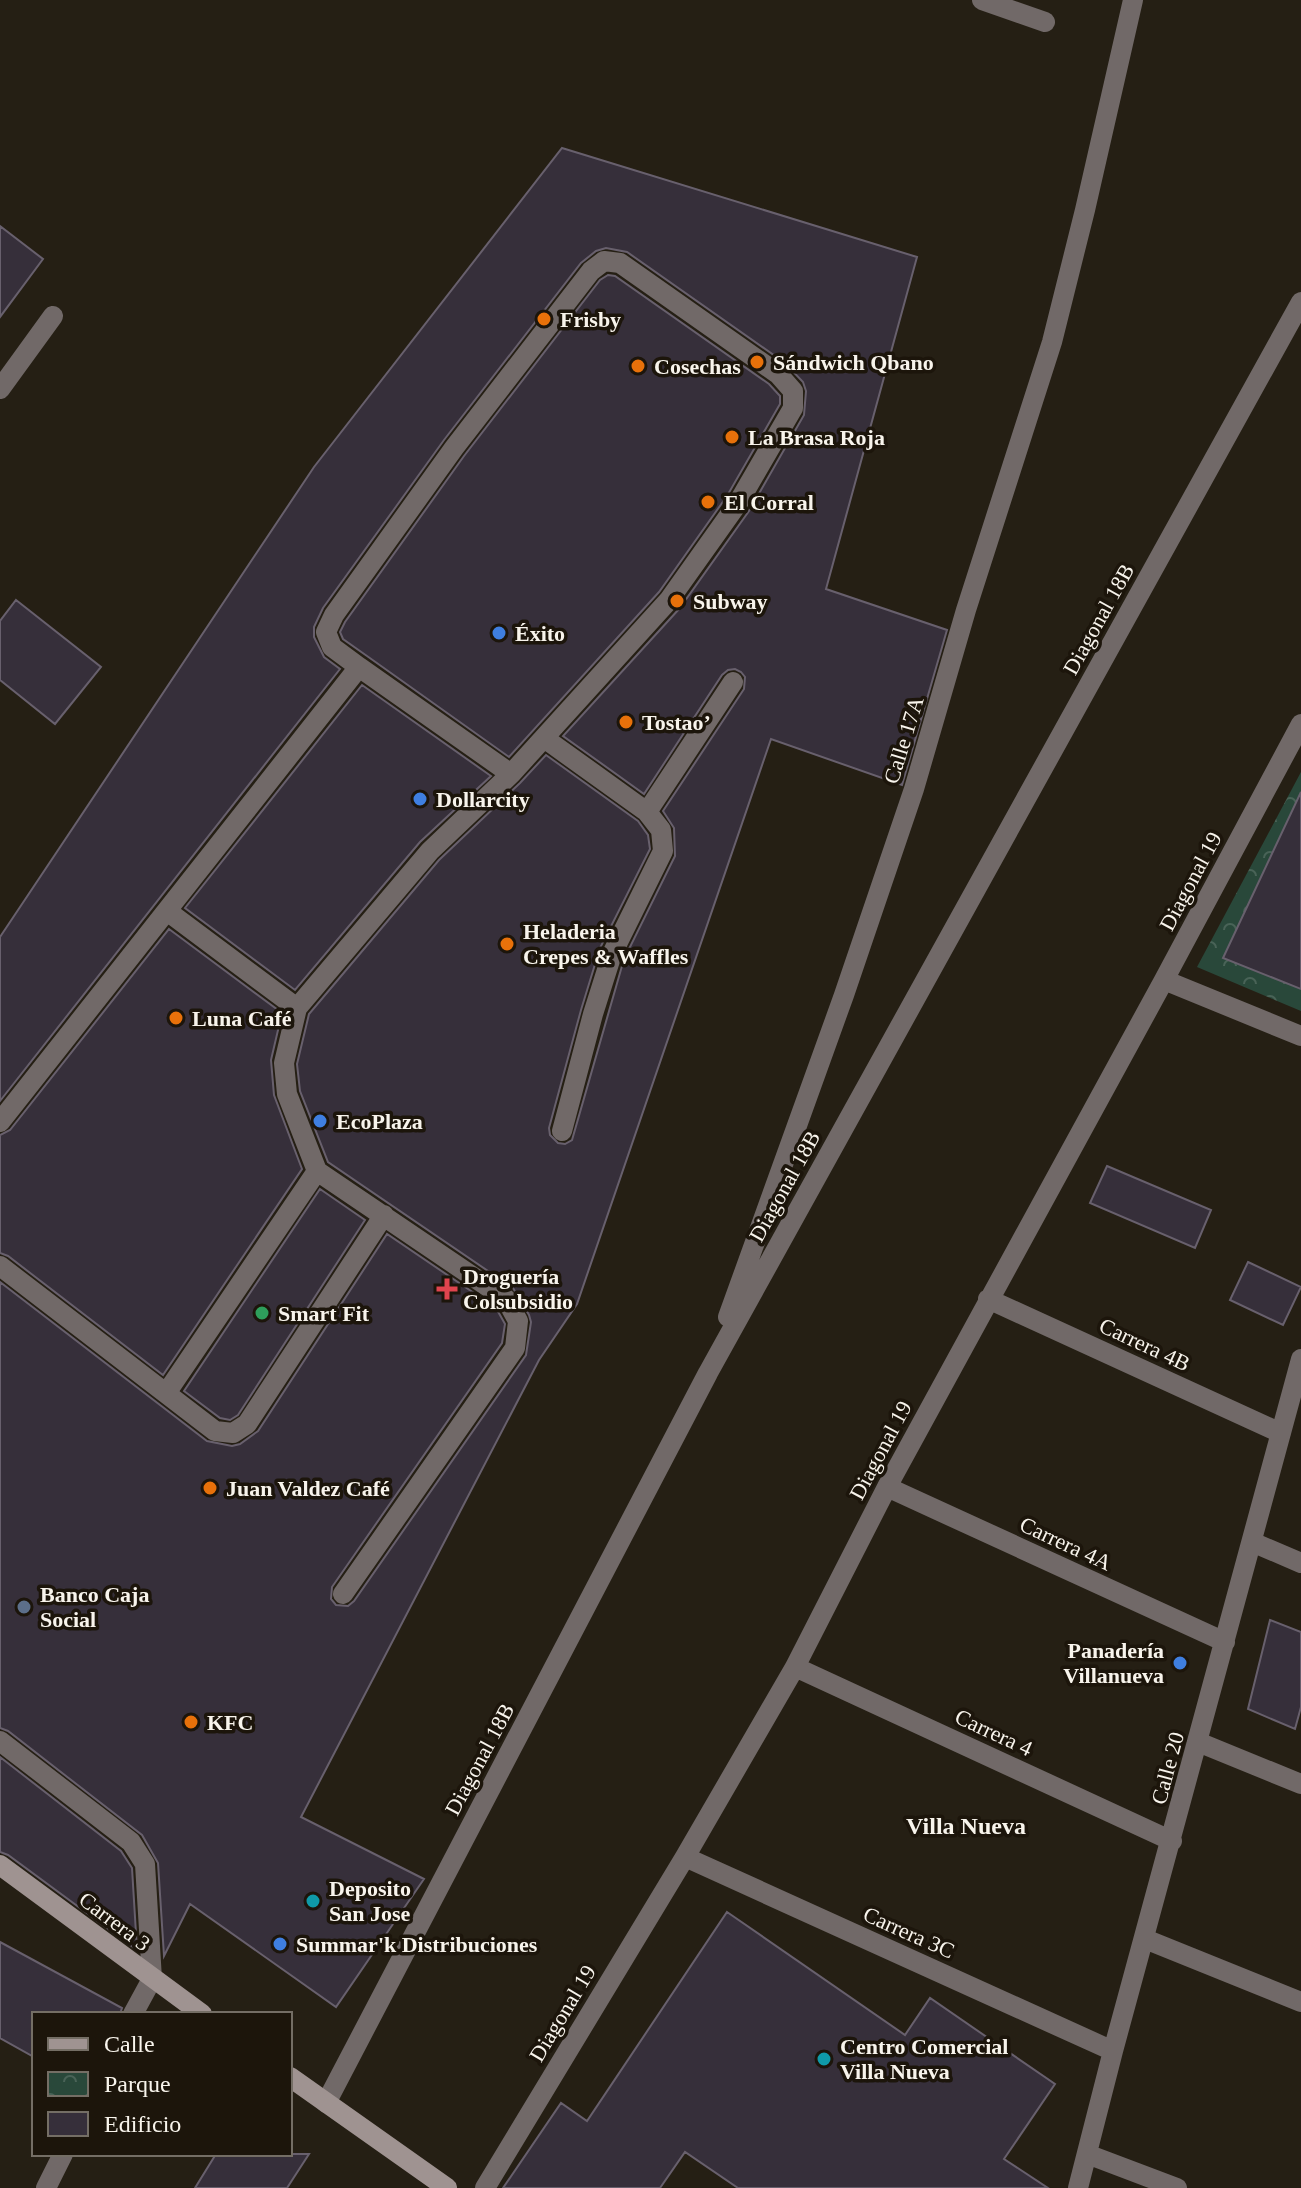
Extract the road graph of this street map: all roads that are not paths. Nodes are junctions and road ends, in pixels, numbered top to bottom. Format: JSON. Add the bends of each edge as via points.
{"nodes":[{"id":1,"x":982,"y":0,"type":"edge"},
{"id":2,"x":1133,"y":0,"type":"edge"},
{"id":3,"x":1045,"y":22,"type":"dead end"},
{"id":4,"x":1301,"y":302,"type":"edge"},
{"id":5,"x":53,"y":316,"type":"dead end"},
{"id":6,"x":0,"y":389,"type":"edge"},
{"id":7,"x":359,"y":667,"type":"junction"},
{"id":8,"x":733,"y":682,"type":"dead end"},
{"id":9,"x":1301,"y":724,"type":"edge"},
{"id":10,"x":544,"y":738,"type":"junction"},
{"id":11,"x":511,"y":774,"type":"junction"},
{"id":12,"x":647,"y":812,"type":"junction"},
{"id":13,"x":167,"y":911,"type":"junction"},
{"id":14,"x":1164,"y":980,"type":"junction"},
{"id":15,"x":297,"y":1008,"type":"junction"},
{"id":16,"x":1301,"y":1036,"type":"edge"},
{"id":17,"x":0,"y":1122,"type":"edge"},
{"id":18,"x":562,"y":1131,"type":"dead end"},
{"id":19,"x":317,"y":1171,"type":"junction"},
{"id":20,"x":384,"y":1215,"type":"junction"},
{"id":21,"x":0,"y":1266,"type":"edge"},
{"id":22,"x":988,"y":1299,"type":"junction"},
{"id":23,"x":1301,"y":1359,"type":"edge"},
{"id":24,"x":708,"y":1373,"type":"junction"},
{"id":25,"x":167,"y":1392,"type":"junction"},
{"id":26,"x":1281,"y":1433,"type":"junction"},
{"id":27,"x":887,"y":1487,"type":"junction"},
{"id":28,"x":1252,"y":1542,"type":"junction"},
{"id":29,"x":1301,"y":1563,"type":"edge"},
{"id":30,"x":343,"y":1594,"type":"dead end"},
{"id":31,"x":1225,"y":1642,"type":"junction"},
{"id":32,"x":795,"y":1667,"type":"junction"},
{"id":33,"x":0,"y":1741,"type":"edge"},
{"id":34,"x":1198,"y":1742,"type":"junction"},
{"id":35,"x":1301,"y":1784,"type":"edge"},
{"id":36,"x":1172,"y":1841,"type":"junction"},
{"id":37,"x":685,"y":1857,"type":"junction"},
{"id":38,"x":0,"y":1865,"type":"edge"},
{"id":39,"x":1145,"y":1939,"type":"junction"},
{"id":40,"x":152,"y":1979,"type":"junction"},
{"id":41,"x":1301,"y":2002,"type":"edge"},
{"id":42,"x":134,"y":2012,"type":"edge"},
{"id":43,"x":199,"y":2012,"type":"edge"},
{"id":44,"x":1113,"y":2051,"type":"junction"},
{"id":45,"x":292,"y":2078,"type":"edge"},
{"id":46,"x":326,"y":2103,"type":"junction"},
{"id":47,"x":1087,"y":2154,"type":"junction"},
{"id":48,"x":62,"y":2156,"type":"edge"},
{"id":49,"x":46,"y":2188,"type":"edge"},
{"id":50,"x":447,"y":2188,"type":"edge"},
{"id":51,"x":485,"y":2188,"type":"edge"},
{"id":52,"x":1078,"y":2188,"type":"edge"},
{"id":53,"x":1177,"y":2188,"type":"edge"}],
"edges":[{"from":1,"to":3,"type":"street"},
{"from":2,"to":24,"type":"street","name":"Calle 17A","via":[[1052,342],[914,789]]},
{"from":4,"to":24,"type":"street","name":"Diagonal 18B"},
{"from":5,"to":6,"type":"street"},
{"from":7,"to":10,"type":"street","via":[[332,647],[326,632],[334,615],[591,271],[604,261],[620,263],[778,374],[793,391],[793,408],[738,503],[669,600]]},
{"from":7,"to":11,"type":"street"},
{"from":7,"to":13,"type":"street"},
{"from":8,"to":12,"type":"street"},
{"from":9,"to":14,"type":"street","name":"Diagonal 19"},
{"from":10,"to":11,"type":"street"},
{"from":10,"to":12,"type":"street"},
{"from":11,"to":15,"type":"street","via":[[430,851]]},
{"from":12,"to":18,"type":"street","via":[[661,830],[663,851],[612,954]]},
{"from":13,"to":15,"type":"street"},
{"from":13,"to":17,"type":"street"},
{"from":14,"to":16,"type":"street"},
{"from":14,"to":22,"type":"street","name":"Diagonal 19"},
{"from":15,"to":19,"type":"street","via":[[284,1063],[287,1094]]},
{"from":19,"to":20,"type":"street"},
{"from":19,"to":25,"type":"street"},
{"from":20,"to":25,"type":"street","via":[[247,1424],[233,1433],[215,1431]]},
{"from":20,"to":30,"type":"street","via":[[506,1299],[518,1321],[515,1348]]},
{"from":21,"to":25,"type":"street"},
{"from":22,"to":26,"type":"street","name":"Carrera 4B"},
{"from":22,"to":27,"type":"street","name":"Diagonal 19"},
{"from":23,"to":26,"type":"street","name":"Calle 20"},
{"from":24,"to":46,"type":"street","name":"Diagonal 18B"},
{"from":26,"to":28,"type":"street","name":"Calle 20"},
{"from":27,"to":31,"type":"street","name":"Carrera 4A"},
{"from":27,"to":32,"type":"street","name":"Diagonal 19"},
{"from":28,"to":29,"type":"street"},
{"from":28,"to":31,"type":"street","name":"Calle 20"},
{"from":31,"to":34,"type":"street","name":"Calle 20"},
{"from":32,"to":36,"type":"street","name":"Carrera 4"},
{"from":32,"to":37,"type":"street","name":"Diagonal 19"},
{"from":33,"to":40,"type":"street","via":[[131,1842],[145,1864]]},
{"from":34,"to":35,"type":"street"},
{"from":34,"to":36,"type":"street","name":"Calle 20"},
{"from":36,"to":39,"type":"street","name":"Calle 20"},
{"from":37,"to":44,"type":"street","name":"Carrera 3C"},
{"from":37,"to":51,"type":"street","name":"Diagonal 19"},
{"from":38,"to":40,"type":"main road","name":"Carrera 3"},
{"from":39,"to":41,"type":"street"},
{"from":39,"to":44,"type":"street","name":"Calle 20"},
{"from":40,"to":42,"type":"street"},
{"from":40,"to":43,"type":"main road","name":"Carrera 3"},
{"from":44,"to":47,"type":"street","name":"Calle 20"},
{"from":45,"to":46,"type":"main road"},
{"from":46,"to":50,"type":"main road"},
{"from":47,"to":52,"type":"street","name":"Calle 20"},
{"from":47,"to":53,"type":"street"},
{"from":48,"to":49,"type":"street"}]}
